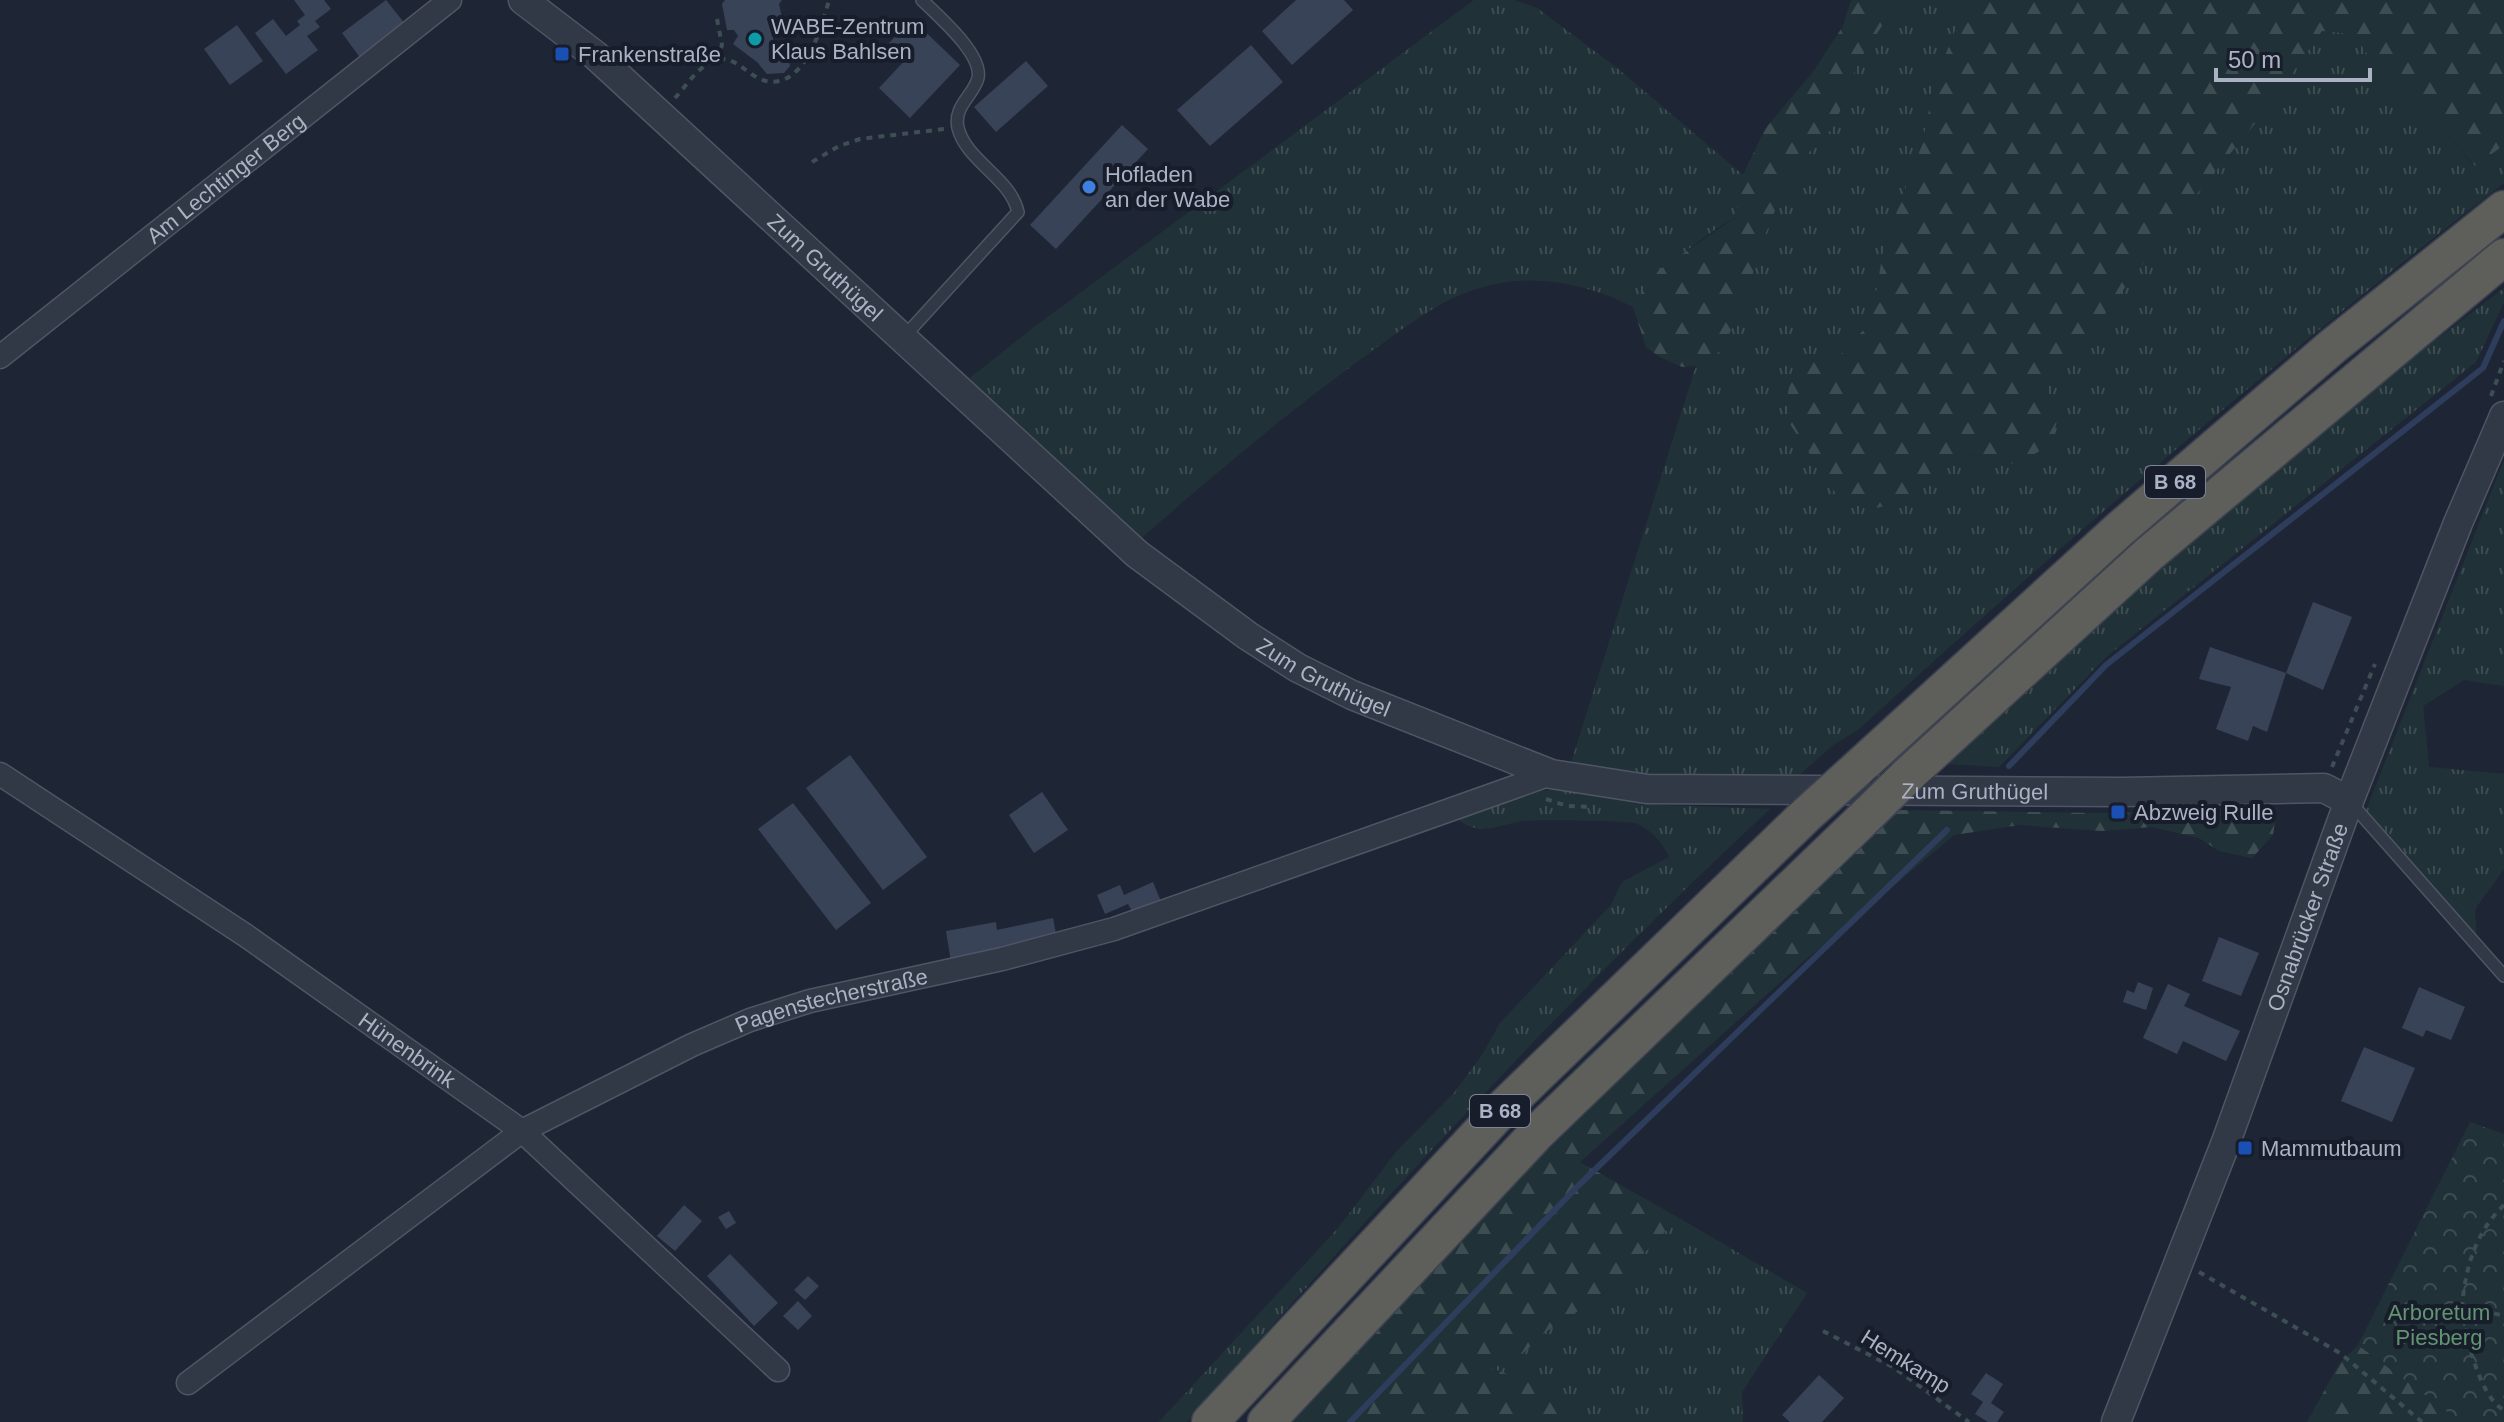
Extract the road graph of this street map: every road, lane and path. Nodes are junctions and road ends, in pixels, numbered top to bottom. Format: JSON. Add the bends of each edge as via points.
{"nodes":[{"id":1,"x":450,"y":0,"type":"edge"},
{"id":2,"x":523,"y":0,"type":"edge"},
{"id":3,"x":829,"y":0,"type":"edge"},
{"id":4,"x":922,"y":0,"type":"edge"},
{"id":5,"x":717,"y":19,"type":"dead end"},
{"id":6,"x":717,"y":59,"type":"junction"},
{"id":7,"x":660,"y":115,"type":"junction"},
{"id":8,"x":958,"y":128,"type":"junction"},
{"id":9,"x":812,"y":162,"type":"dead end"},
{"id":10,"x":2504,"y":209,"type":"edge"},
{"id":11,"x":2504,"y":257,"type":"edge"},
{"id":12,"x":902,"y":340,"type":"junction"},
{"id":13,"x":0,"y":357,"type":"edge"},
{"id":14,"x":2504,"y":416,"type":"edge"},
{"id":15,"x":0,"y":774,"type":"edge"},
{"id":16,"x":1551,"y":774,"type":"junction"},
{"id":17,"x":1516,"y":786,"type":"junction"},
{"id":18,"x":2349,"y":801,"type":"junction"},
{"id":19,"x":1598,"y":807,"type":"dead end"},
{"id":20,"x":2504,"y":976,"type":"edge"},
{"id":21,"x":522,"y":1131,"type":"junction"},
{"id":22,"x":2504,"y":1205,"type":"edge"},
{"id":23,"x":2179,"y":1261,"type":"junction"},
{"id":24,"x":2462,"y":1305,"type":"junction"},
{"id":25,"x":2504,"y":1316,"type":"edge"},
{"id":26,"x":1823,"y":1331,"type":"dead end"},
{"id":27,"x":778,"y":1370,"type":"dead end"},
{"id":28,"x":188,"y":1383,"type":"dead end"},
{"id":29,"x":2504,"y":1410,"type":"edge"},
{"id":30,"x":1210,"y":1422,"type":"edge"},
{"id":31,"x":1266,"y":1422,"type":"edge"},
{"id":32,"x":1969,"y":1422,"type":"edge"},
{"id":33,"x":2116,"y":1422,"type":"edge"},
{"id":34,"x":2422,"y":1422,"type":"edge"}],
"edges":[{"from":1,"to":13,"type":"street","name":"Am Lechtinger Berg"},
{"from":2,"to":7,"type":"street","name":"Zum Gruthügel","via":[[595,55]]},
{"from":3,"to":6,"type":"path","via":[[819,39],[806,59],[780,80],[765,81],[729,60]]},
{"from":4,"to":8,"type":"lane","via":[[977,62],[978,79],[962,105]]},
{"from":5,"to":6,"type":"path","via":[[722,45]]},
{"from":6,"to":7,"type":"path","via":[[703,67]]},
{"from":7,"to":12,"type":"street","name":"Zum Gruthügel"},
{"from":8,"to":9,"type":"path","via":[[860,139]]},
{"from":8,"to":12,"type":"lane","via":[[1008,188],[1018,212]]},
{"from":10,"to":30,"type":"highway","number":"B 68","bridge":true,"via":[[2333,346],[2121,528],[1806,815],[1504,1107]]},
{"from":11,"to":31,"type":"highway","number":"B 68","bridge":true,"via":[[2149,554],[1909,774],[1538,1132]]},
{"from":12,"to":16,"type":"street","name":"Zum Gruthügel","via":[[1137,554],[1248,636],[1352,695]]},
{"from":14,"to":18,"type":"street","name":"Osnabrücker Straße"},
{"from":15,"to":21,"type":"street","name":"Hünenbrink","via":[[245,935]]},
{"from":16,"to":17,"type":"street","name":"Pagenstecherstraße"},
{"from":16,"to":18,"type":"street","name":"Zum Gruthügel","via":[[1647,789],[2324,788]]},
{"from":17,"to":19,"type":"path","via":[[1567,806]]},
{"from":17,"to":21,"type":"street","name":"Pagenstecherstraße","via":[[1114,929],[1002,959],[876,984],[750,1020]]},
{"from":18,"to":20,"type":"lane"},
{"from":18,"to":23,"type":"street","name":"Osnabrücker Straße"},
{"from":21,"to":27,"type":"street","name":"Hünenbrink"},
{"from":21,"to":28,"type":"street","name":"Pagenstecherstraße"},
{"from":22,"to":24,"type":"path","via":[[2478,1239],[2465,1274]]},
{"from":23,"to":33,"type":"street","name":"Osnabrücker Straße"},
{"from":23,"to":34,"type":"path","via":[[2340,1353]]},
{"from":24,"to":25,"type":"path"},
{"from":24,"to":29,"type":"path","via":[[2467,1341],[2485,1386]]},
{"from":26,"to":32,"type":"path","name":"Hemkamp","via":[[1893,1367]]}]}
